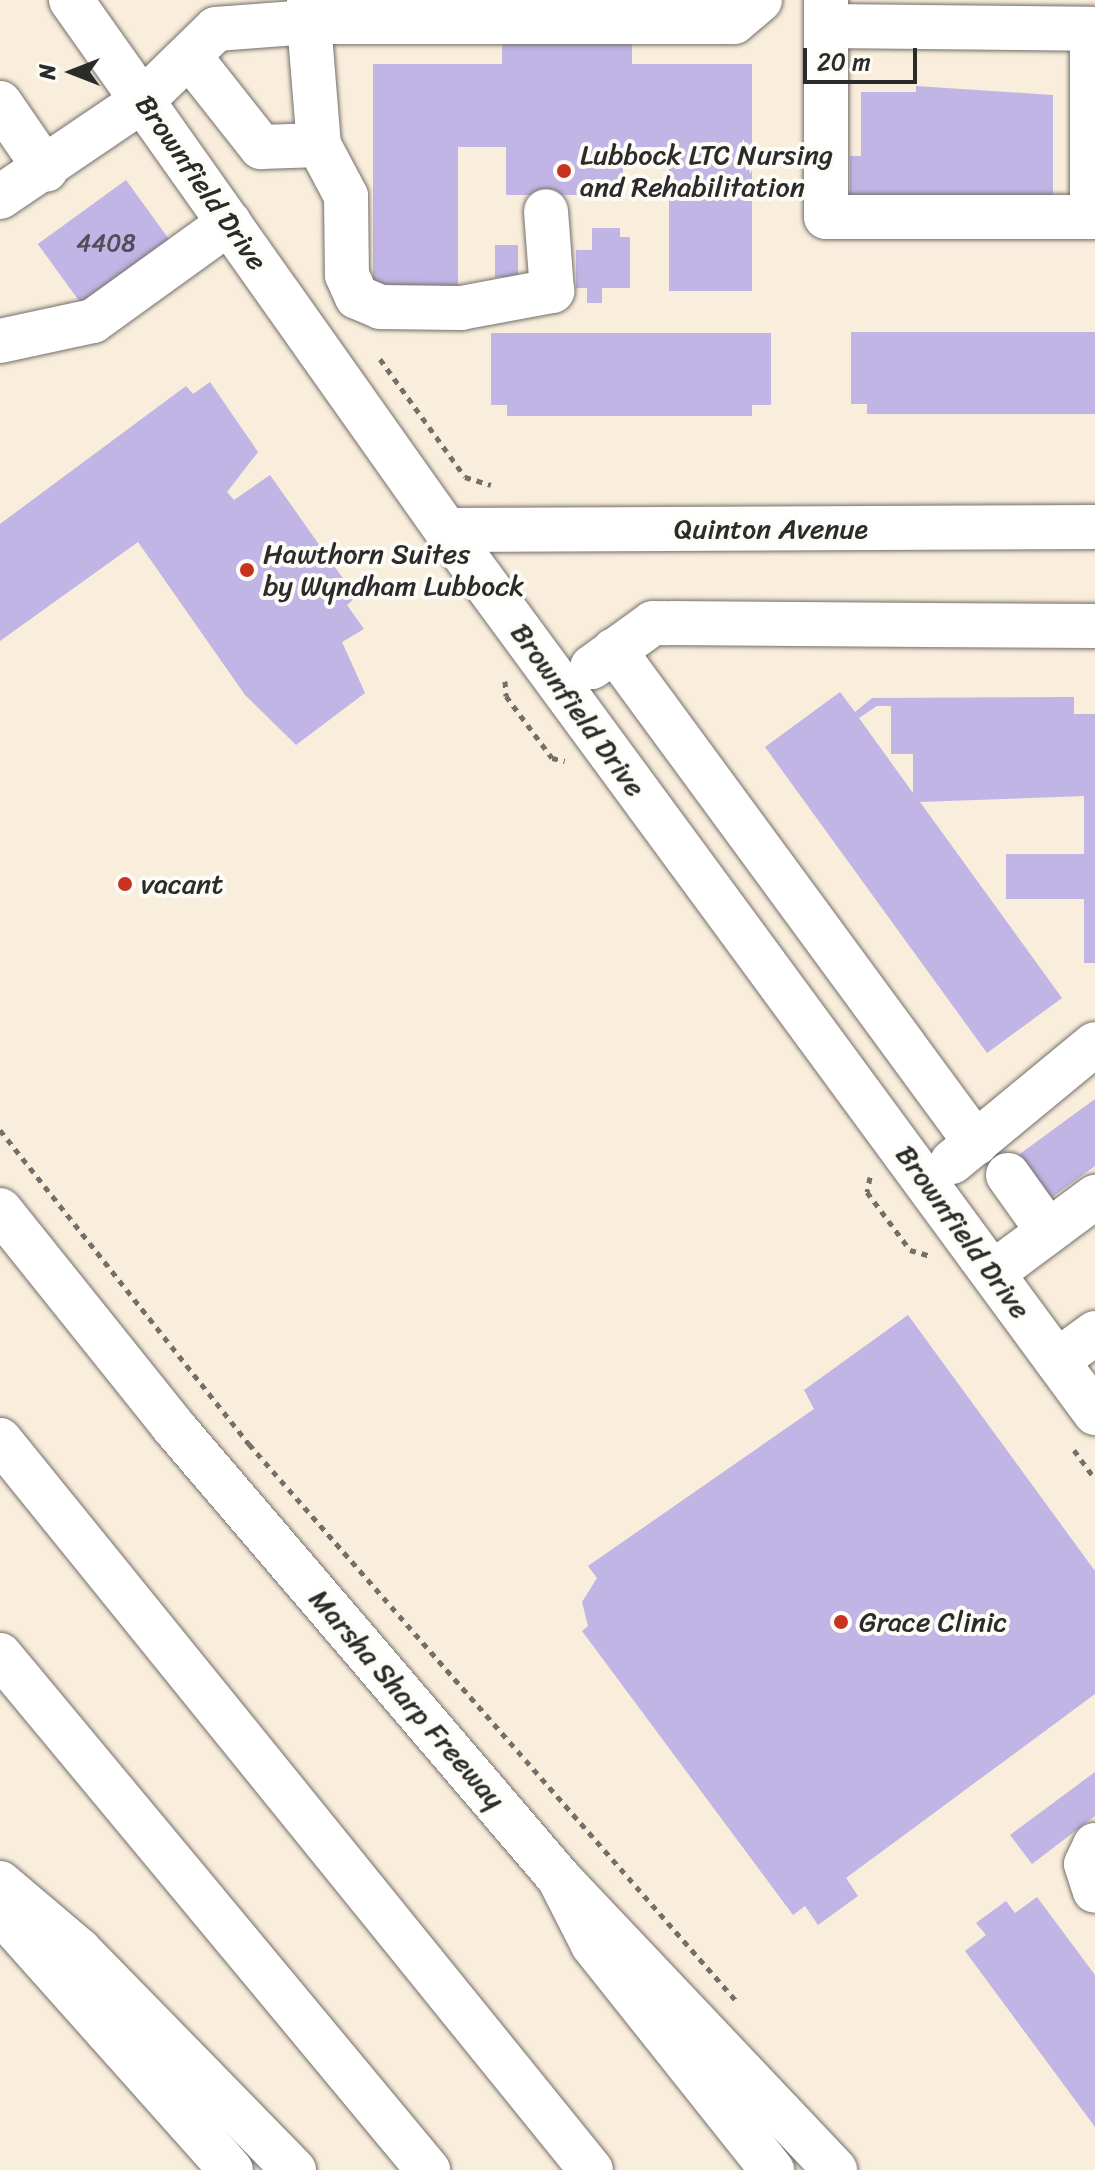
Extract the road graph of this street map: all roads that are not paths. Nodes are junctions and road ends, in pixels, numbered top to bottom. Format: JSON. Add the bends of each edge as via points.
{"nodes":[{"id":1,"x":71,"y":0,"type":"edge"},
{"id":2,"x":760,"y":0,"type":"edge"},
{"id":3,"x":309,"y":11,"type":"edge"},
{"id":4,"x":826,"y":13,"type":"edge"},
{"id":5,"x":873,"y":13,"type":"edge"},
{"id":6,"x":1094,"y":29,"type":"edge"},
{"id":7,"x":190,"y":57,"type":"junction"},
{"id":8,"x":143,"y":100,"type":"junction"},
{"id":9,"x":0,"y":103,"type":"edge"},
{"id":10,"x":319,"y":145,"type":"junction"},
{"id":11,"x":46,"y":170,"type":"junction"},
{"id":12,"x":0,"y":197,"type":"edge"},
{"id":13,"x":546,"y":211,"type":"dead end"},
{"id":14,"x":1094,"y":217,"type":"edge"},
{"id":15,"x":229,"y":223,"type":"junction"},
{"id":16,"x":0,"y":341,"type":"edge"},
{"id":17,"x":1095,"y":527,"type":"edge"},
{"id":18,"x":446,"y":530,"type":"junction"},
{"id":19,"x":1095,"y":626,"type":"edge"},
{"id":20,"x":614,"y":650,"type":"junction"},
{"id":21,"x":562,"y":688,"type":"junction"},
{"id":22,"x":1095,"y":1044,"type":"edge"},
{"id":23,"x":976,"y":1143,"type":"junction"},
{"id":24,"x":1008,"y":1175,"type":"dead end"},
{"id":25,"x":932,"y":1190,"type":"junction"},
{"id":26,"x":1095,"y":1197,"type":"edge"},
{"id":27,"x":0,"y":1210,"type":"edge"},
{"id":28,"x":1048,"y":1231,"type":"junction"},
{"id":29,"x":994,"y":1272,"type":"junction"},
{"id":30,"x":1095,"y":1333,"type":"edge"},
{"id":31,"x":1057,"y":1361,"type":"junction"},
{"id":32,"x":1095,"y":1413,"type":"edge"},
{"id":33,"x":0,"y":1440,"type":"edge"},
{"id":34,"x":0,"y":1655,"type":"edge"},
{"id":35,"x":1095,"y":1845,"type":"edge"},
{"id":36,"x":559,"y":1878,"type":"junction"},
{"id":37,"x":0,"y":1883,"type":"edge"},
{"id":38,"x":1095,"y":1891,"type":"edge"},
{"id":39,"x":0,"y":1911,"type":"edge"},
{"id":40,"x":231,"y":2170,"type":"edge"},
{"id":41,"x":294,"y":2170,"type":"edge"},
{"id":42,"x":428,"y":2170,"type":"edge"},
{"id":43,"x":591,"y":2170,"type":"edge"},
{"id":44,"x":772,"y":2170,"type":"edge"},
{"id":45,"x":835,"y":2170,"type":"edge"}],
"edges":[{"from":1,"to":8,"type":"main road","name":"Brownfield Drive"},
{"from":2,"to":3,"type":"main road","via":[[734,22]]},
{"from":3,"to":7,"type":"main road","via":[[216,29]]},
{"from":3,"to":10,"type":"main road"},
{"from":4,"to":5,"type":"main road"},
{"from":4,"to":14,"type":"main road","via":[[826,217]]},
{"from":5,"to":6,"type":"main road"},
{"from":6,"to":14,"type":"main road"},
{"from":7,"to":8,"type":"main road"},
{"from":7,"to":10,"type":"main road","via":[[261,147]]},
{"from":8,"to":11,"type":"main road"},
{"from":8,"to":15,"type":"main road","name":"Brownfield Drive"},
{"from":9,"to":11,"type":"main road"},
{"from":10,"to":13,"type":"main road","via":[[346,196],[347,275],[357,297],[380,307],[461,308],[552,291]]},
{"from":11,"to":12,"type":"main road"},
{"from":15,"to":16,"type":"main road","via":[[93,321]]},
{"from":15,"to":18,"type":"main road","name":"Brownfield Drive"},
{"from":17,"to":18,"type":"main road","name":"Quinton Avenue"},
{"from":18,"to":21,"type":"main road","name":"Brownfield Drive"},
{"from":19,"to":20,"type":"main road","via":[[653,623]]},
{"from":20,"to":21,"type":"main road"},
{"from":20,"to":23,"type":"main road"},
{"from":21,"to":25,"type":"main road","name":"Brownfield Drive"},
{"from":22,"to":23,"type":"main road"},
{"from":23,"to":25,"type":"main road"},
{"from":24,"to":28,"type":"main road"},
{"from":25,"to":29,"type":"main road","name":"Brownfield Drive"},
{"from":26,"to":28,"type":"main road"},
{"from":27,"to":36,"type":"main road","name":"Marsha Sharp Freeway","via":[[172,1425]]},
{"from":28,"to":29,"type":"main road"},
{"from":29,"to":31,"type":"main road","name":"Brownfield Drive"},
{"from":30,"to":31,"type":"main road"},
{"from":31,"to":32,"type":"main road","name":"Brownfield Drive"},
{"from":33,"to":43,"type":"main road"},
{"from":34,"to":42,"type":"main road"},
{"from":35,"to":38,"type":"main road","via":[[1086,1864]]},
{"from":36,"to":44,"type":"main road","via":[[593,1945]]},
{"from":36,"to":45,"type":"main road","name":"Marsha Sharp Freeway"},
{"from":37,"to":41,"type":"main road","via":[[79,1950]]},
{"from":39,"to":40,"type":"main road"}]}
